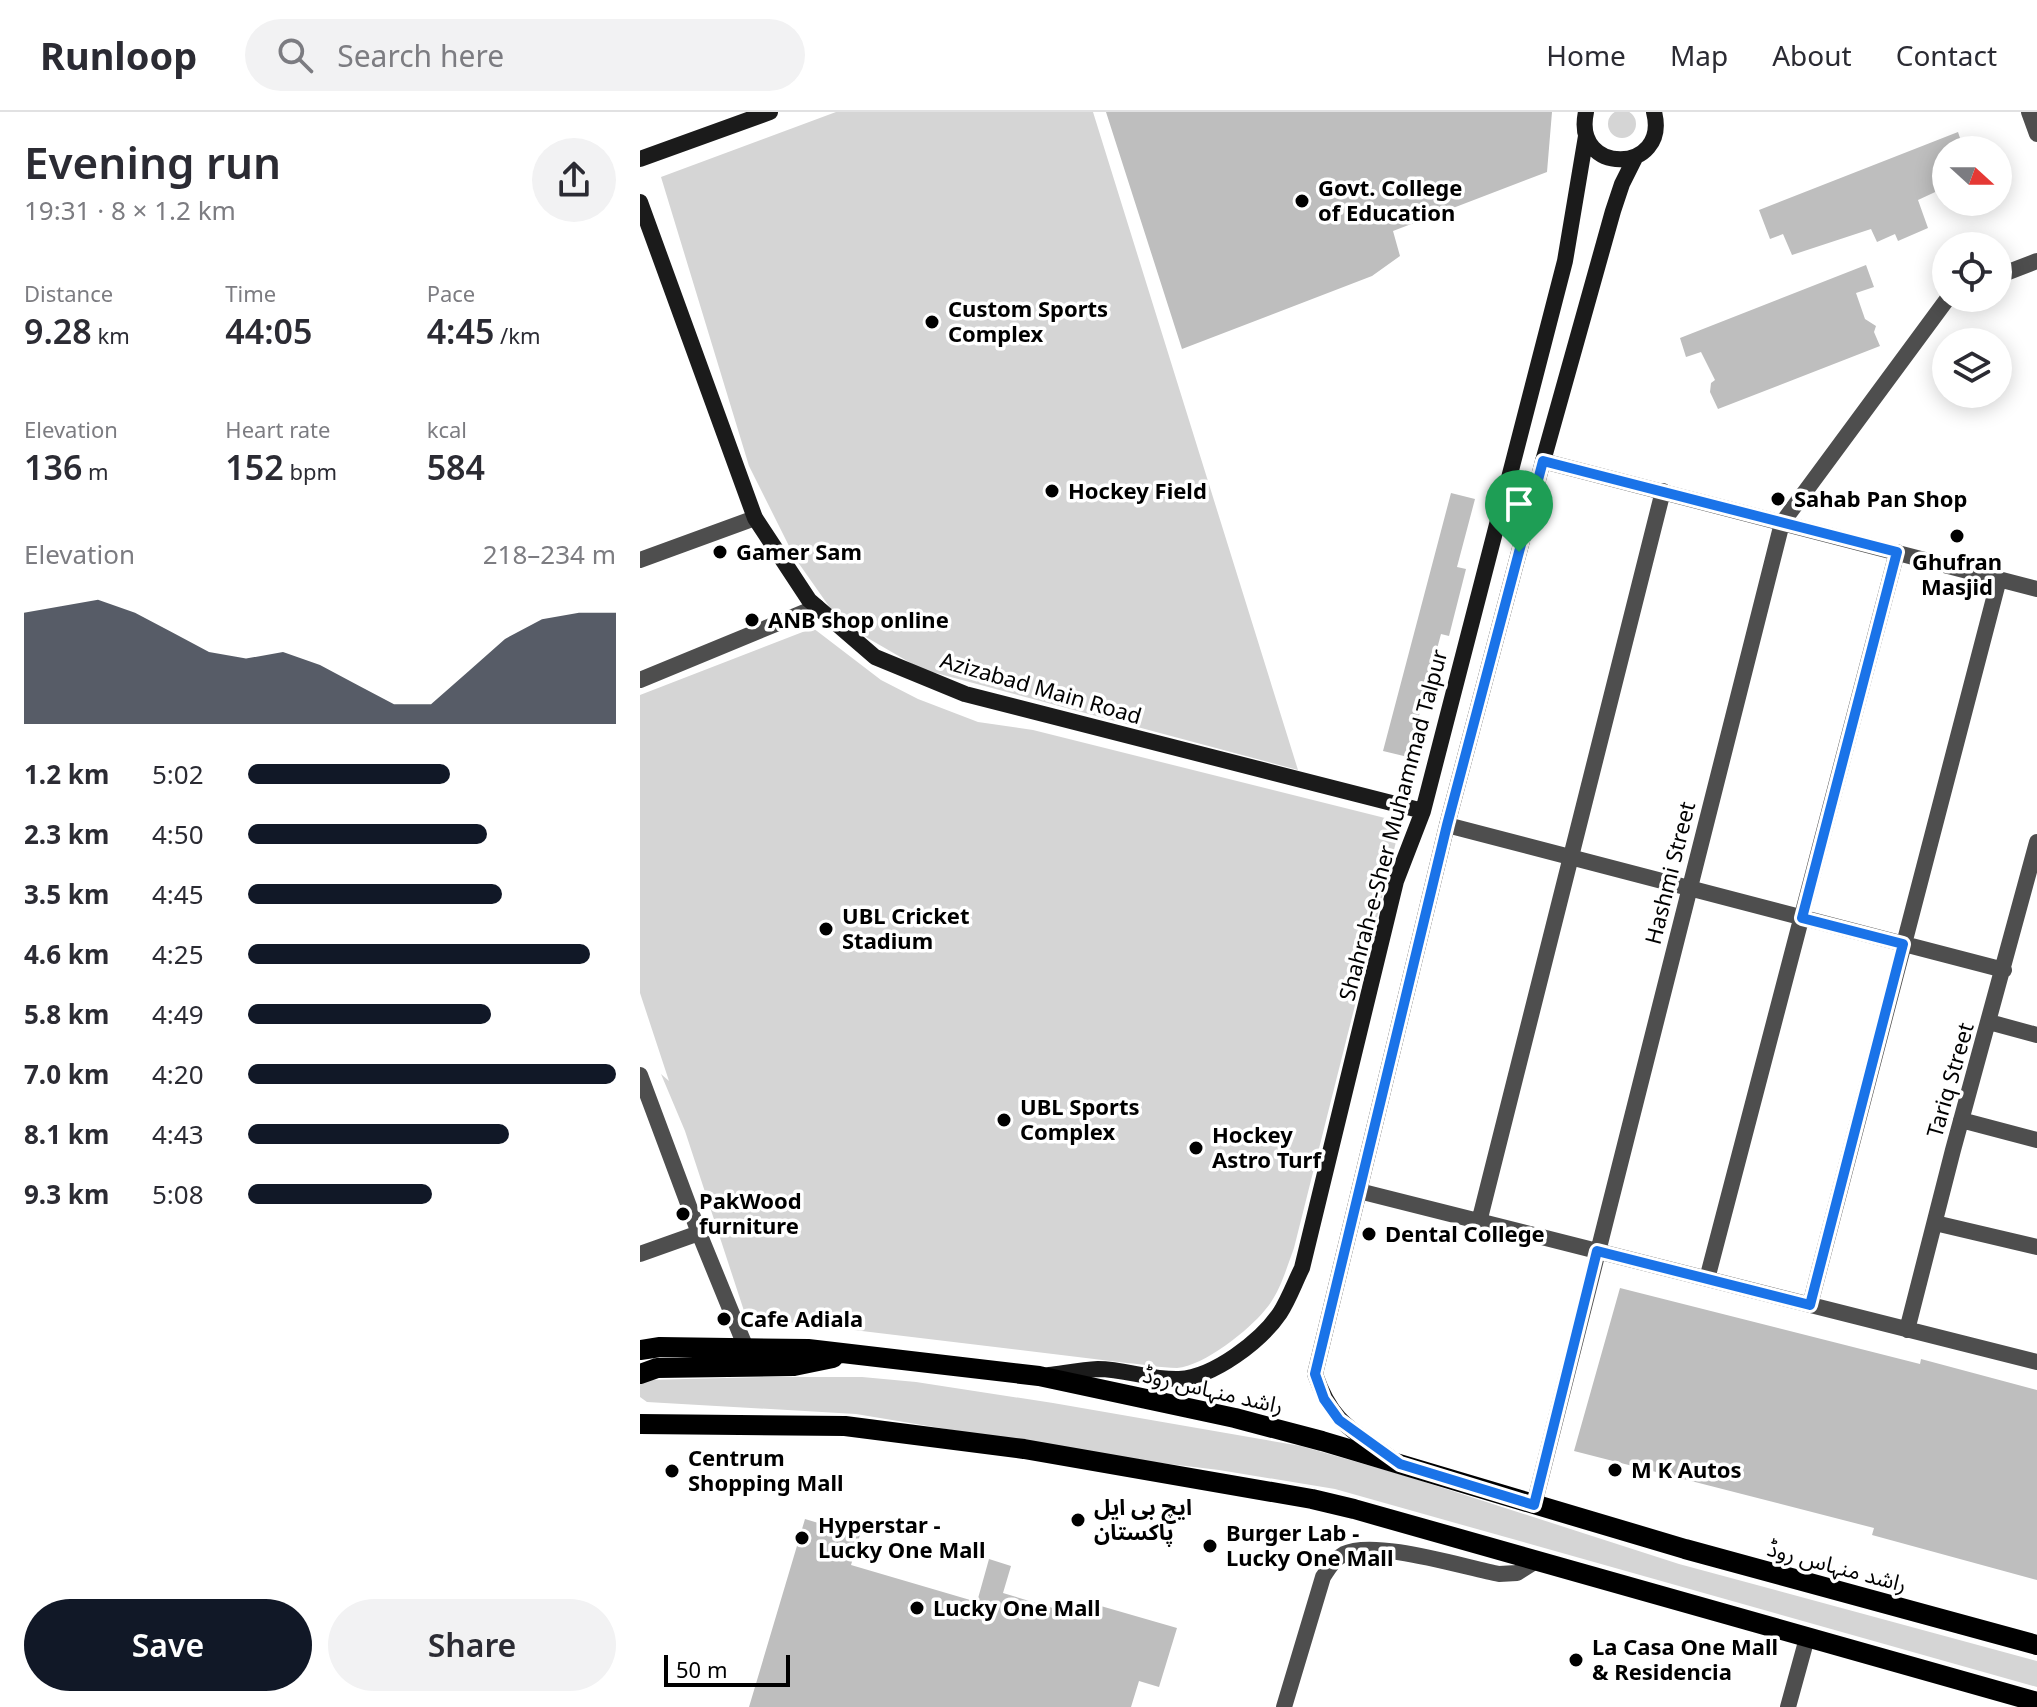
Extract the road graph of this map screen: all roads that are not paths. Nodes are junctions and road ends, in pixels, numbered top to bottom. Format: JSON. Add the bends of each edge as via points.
{"nodes":[{"id":1,"x":770,"y":112,"type":"edge"},
{"id":2,"x":1586,"y":112,"type":"edge"},
{"id":3,"x":1654,"y":112,"type":"edge"},
{"id":4,"x":1671,"y":112,"type":"edge"},
{"id":5,"x":1655,"y":133,"type":"junction"},
{"id":6,"x":1586,"y":136,"type":"junction"},
{"id":7,"x":1635,"y":158,"type":"junction"},
{"id":8,"x":640,"y":159,"type":"edge"},
{"id":9,"x":640,"y":202,"type":"edge"},
{"id":10,"x":2037,"y":261,"type":"edge"},
{"id":11,"x":2012,"y":271,"type":"edge"},
{"id":12,"x":1938,"y":312,"type":"edge"},
{"id":13,"x":1543,"y":461,"type":"junction"},
{"id":14,"x":1663,"y":491,"type":"junction"},
{"id":15,"x":755,"y":518,"type":"junction"},
{"id":16,"x":1782,"y":523,"type":"junction"},
{"id":17,"x":1897,"y":552,"type":"junction"},
{"id":18,"x":640,"y":560,"type":"edge"},
{"id":19,"x":1999,"y":579,"type":"junction"},
{"id":20,"x":2037,"y":589,"type":"edge"},
{"id":21,"x":817,"y":607,"type":"junction"},
{"id":22,"x":640,"y":680,"type":"edge"},
{"id":23,"x":1423,"y":811,"type":"junction"},
{"id":24,"x":1447,"y":825,"type":"junction"},
{"id":25,"x":2037,"y":842,"type":"edge"},
{"id":26,"x":1569,"y":857,"type":"junction"},
{"id":27,"x":1688,"y":889,"type":"junction"},
{"id":28,"x":1802,"y":918,"type":"junction"},
{"id":29,"x":1903,"y":944,"type":"junction"},
{"id":30,"x":2004,"y":970,"type":"junction"},
{"id":31,"x":1989,"y":1022,"type":"junction"},
{"id":32,"x":2037,"y":1035,"type":"edge"},
{"id":33,"x":640,"y":1075,"type":"edge"},
{"id":34,"x":1961,"y":1120,"type":"junction"},
{"id":35,"x":2037,"y":1140,"type":"edge"},
{"id":36,"x":1359,"y":1191,"type":"junction"},
{"id":37,"x":1479,"y":1222,"type":"junction"},
{"id":38,"x":1935,"y":1223,"type":"junction"},
{"id":39,"x":699,"y":1233,"type":"junction"},
{"id":40,"x":2037,"y":1247,"type":"edge"},
{"id":41,"x":1597,"y":1251,"type":"junction"},
{"id":42,"x":640,"y":1254,"type":"edge"},
{"id":43,"x":1707,"y":1279,"type":"junction"},
{"id":44,"x":1810,"y":1305,"type":"junction"},
{"id":45,"x":1907,"y":1330,"type":"junction"},
{"id":46,"x":746,"y":1348,"type":"junction"},
{"id":47,"x":640,"y":1350,"type":"edge"},
{"id":48,"x":849,"y":1354,"type":"junction"},
{"id":49,"x":2037,"y":1362,"type":"edge"},
{"id":50,"x":640,"y":1374,"type":"edge"},
{"id":51,"x":1039,"y":1376,"type":"junction"},
{"id":52,"x":643,"y":1421,"type":"edge"},
{"id":53,"x":1400,"y":1464,"type":"junction"},
{"id":54,"x":1534,"y":1505,"type":"junction"},
{"id":55,"x":1536,"y":1561,"type":"junction"},
{"id":56,"x":1807,"y":1638,"type":"junction"},
{"id":57,"x":2037,"y":1647,"type":"edge"},
{"id":58,"x":2037,"y":1700,"type":"edge"},
{"id":59,"x":1284,"y":1707,"type":"edge"},
{"id":60,"x":1788,"y":1707,"type":"edge"}],
"edges":[{"from":1,"to":8,"type":"main road"},
{"from":2,"to":6,"type":"main road","name":"Shahrah-e-Sher Muhammad Talpur"},
{"from":3,"to":5,"type":"main road"},
{"from":4,"to":5,"type":"main road"},
{"from":5,"to":7,"type":"main road"},
{"from":6,"to":7,"type":"main road","via":[[1600,154]]},
{"from":6,"to":23,"type":"main road","name":"Shahrah-e-Sher Muhammad Talpur","via":[[1565,261]]},
{"from":7,"to":13,"type":"main road","via":[[1613,211]]},
{"from":9,"to":15,"type":"main road","name":"Azizabad Main Road"},
{"from":10,"to":11,"type":"street"},
{"from":12,"to":16,"type":"street","name":"Hashmi Street"},
{"from":13,"to":14,"type":"street"},
{"from":13,"to":24,"type":"main road"},
{"from":14,"to":16,"type":"street"},
{"from":14,"to":26,"type":"street"},
{"from":15,"to":18,"type":"street"},
{"from":15,"to":21,"type":"main road","name":"Azizabad Main Road"},
{"from":16,"to":17,"type":"street"},
{"from":16,"to":27,"type":"street","name":"Hashmi Street"},
{"from":17,"to":19,"type":"street"},
{"from":17,"to":28,"type":"street"},
{"from":19,"to":20,"type":"street"},
{"from":19,"to":29,"type":"street"},
{"from":21,"to":22,"type":"street"},
{"from":21,"to":23,"type":"main road","name":"Azizabad Main Road","via":[[875,657],[965,694]]},
{"from":23,"to":51,"type":"main road","name":"Shahrah-e-Sher Muhammad Talpur","via":[[1396,881],[1302,1268],[1281,1312],[1228,1360],[1181,1379],[1101,1369]]},
{"from":24,"to":26,"type":"street"},
{"from":24,"to":36,"type":"main road"},
{"from":25,"to":30,"type":"street","name":"Tariq Street"},
{"from":26,"to":27,"type":"street"},
{"from":26,"to":37,"type":"street"},
{"from":27,"to":28,"type":"street"},
{"from":27,"to":41,"type":"street","name":"Hashmi Street"},
{"from":28,"to":29,"type":"street"},
{"from":28,"to":43,"type":"street"},
{"from":29,"to":30,"type":"street"},
{"from":29,"to":44,"type":"street"},
{"from":30,"to":31,"type":"street","name":"Tariq Street"},
{"from":31,"to":32,"type":"street"},
{"from":31,"to":34,"type":"street","name":"Tariq Street"},
{"from":33,"to":39,"type":"street"},
{"from":34,"to":35,"type":"street"},
{"from":34,"to":38,"type":"street","name":"Tariq Street"},
{"from":36,"to":37,"type":"street"},
{"from":36,"to":53,"type":"main road","via":[[1315,1374],[1339,1420]]},
{"from":37,"to":41,"type":"street"},
{"from":38,"to":40,"type":"street"},
{"from":38,"to":45,"type":"street","name":"Tariq Street"},
{"from":39,"to":42,"type":"street"},
{"from":39,"to":46,"type":"street"},
{"from":41,"to":43,"type":"street"},
{"from":41,"to":54,"type":"street","name":"Hashmi Street"},
{"from":43,"to":44,"type":"street"},
{"from":44,"to":45,"type":"street"},
{"from":45,"to":49,"type":"street"},
{"from":46,"to":47,"type":"main road","name":"راشد منہاس روڈ"},
{"from":46,"to":48,"type":"main road","name":"راشد منہاس روڈ"},
{"from":48,"to":50,"type":"main road","via":[[794,1366],[657,1368]]},
{"from":48,"to":51,"type":"main road","name":"راشد منہاس روڈ"},
{"from":51,"to":53,"type":"main road","name":"راشد منہاس روڈ","via":[[1276,1427]]},
{"from":52,"to":55,"type":"main road","via":[[845,1426],[1024,1449],[1312,1499]]},
{"from":53,"to":54,"type":"main road","name":"راشد منہاس روڈ"},
{"from":54,"to":57,"type":"main road","name":"راشد منہاس روڈ"},
{"from":55,"to":56,"type":"main road"},
{"from":55,"to":59,"type":"street","via":[[1517,1573],[1499,1574],[1377,1548],[1346,1553],[1323,1577]]},
{"from":56,"to":58,"type":"main road"},
{"from":56,"to":60,"type":"street"}]}
